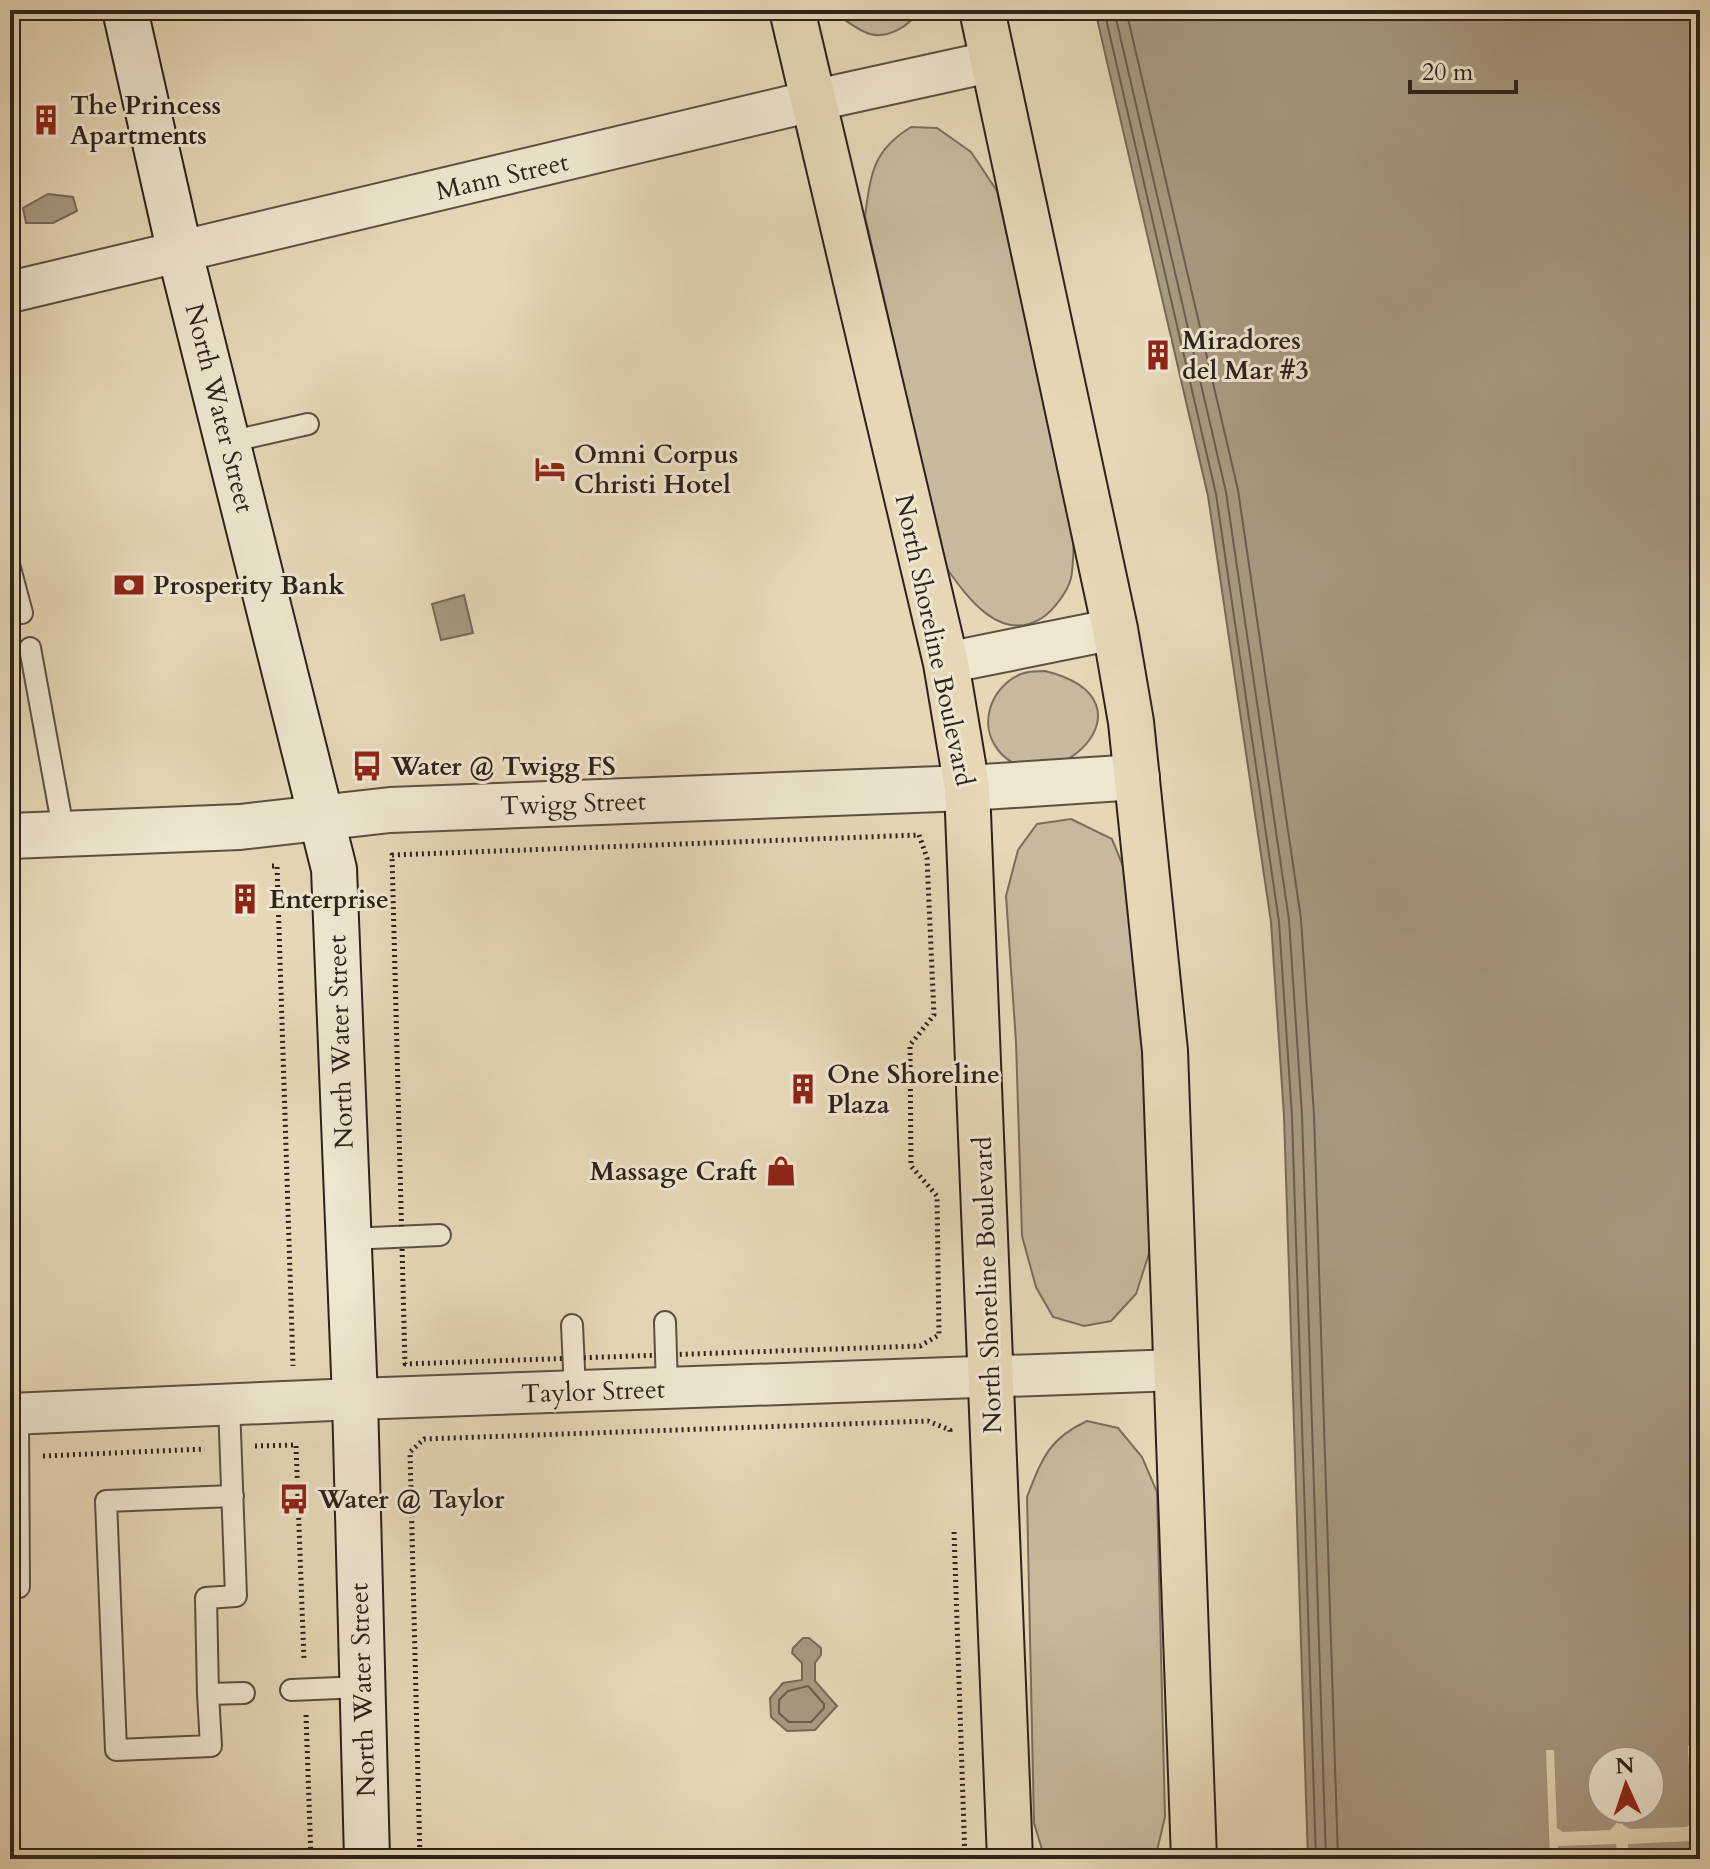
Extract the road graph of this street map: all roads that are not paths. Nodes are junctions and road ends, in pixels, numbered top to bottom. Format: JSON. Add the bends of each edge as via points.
{"nodes":[{"id":1,"x":125,"y":10,"type":"edge"},
{"id":2,"x":792,"y":10,"type":"edge"},
{"id":3,"x":982,"y":10,"type":"edge"},
{"id":4,"x":994,"y":61,"type":"junction"},
{"id":5,"x":812,"y":101,"type":"junction"},
{"id":6,"x":180,"y":253,"type":"junction"},
{"id":7,"x":10,"y":292,"type":"edge"},
{"id":8,"x":308,"y":424,"type":"dead end"},
{"id":9,"x":229,"y":442,"type":"junction"},
{"id":10,"x":10,"y":568,"type":"edge"},
{"id":11,"x":22,"y":613,"type":"dead end"},
{"id":12,"x":1115,"y":629,"type":"junction"},
{"id":13,"x":30,"y":648,"type":"dead end"},
{"id":14,"x":946,"y":663,"type":"junction"},
{"id":15,"x":1137,"y":777,"type":"junction"},
{"id":16,"x":967,"y":788,"type":"junction"},
{"id":17,"x":321,"y":818,"type":"junction"},
{"id":18,"x":64,"y":834,"type":"junction"},
{"id":19,"x":10,"y":836,"type":"edge"},
{"id":20,"x":440,"y":1235,"type":"dead end"},
{"id":21,"x":348,"y":1239,"type":"junction"},
{"id":22,"x":665,"y":1322,"type":"dead end"},
{"id":23,"x":572,"y":1325,"type":"dead end"},
{"id":24,"x":1177,"y":1370,"type":"junction"},
{"id":25,"x":666,"y":1371,"type":"junction"},
{"id":26,"x":575,"y":1375,"type":"junction"},
{"id":27,"x":991,"y":1376,"type":"junction"},
{"id":28,"x":355,"y":1399,"type":"junction"},
{"id":29,"x":229,"y":1405,"type":"junction"},
{"id":30,"x":14,"y":1414,"type":"edge"},
{"id":31,"x":233,"y":1496,"type":"junction"},
{"id":32,"x":14,"y":1501,"type":"edge"},
{"id":33,"x":10,"y":1588,"type":"edge"},
{"id":34,"x":362,"y":1687,"type":"junction"},
{"id":35,"x":291,"y":1690,"type":"dead end"},
{"id":36,"x":244,"y":1693,"type":"dead end"},
{"id":37,"x":208,"y":1694,"type":"junction"},
{"id":38,"x":367,"y":1859,"type":"edge"},
{"id":39,"x":1010,"y":1859,"type":"edge"},
{"id":40,"x":1194,"y":1859,"type":"edge"}],
"edges":[{"from":1,"to":6,"type":"main road","name":"North Water Street"},
{"from":2,"to":5,"type":"main road","name":"North Shoreline Boulevard"},
{"from":3,"to":4,"type":"main road"},
{"from":4,"to":5,"type":"street","name":"Mann Street"},
{"from":4,"to":12,"type":"main road"},
{"from":5,"to":6,"type":"street","name":"Mann Street"},
{"from":5,"to":14,"type":"main road","name":"North Shoreline Boulevard"},
{"from":6,"to":7,"type":"street","name":"Mann Street"},
{"from":6,"to":9,"type":"main road","name":"North Water Street"},
{"from":8,"to":9,"type":"lane"},
{"from":9,"to":17,"type":"main road","name":"North Water Street"},
{"from":10,"to":11,"type":"lane"},
{"from":12,"to":14,"type":"street"},
{"from":12,"to":15,"type":"main road"},
{"from":13,"to":18,"type":"lane"},
{"from":14,"to":16,"type":"main road","name":"North Shoreline Boulevard"},
{"from":15,"to":16,"type":"main road","name":"Twigg Street"},
{"from":15,"to":24,"type":"main road","via":[[1165,1051]]},
{"from":16,"to":17,"type":"main road","name":"Twigg Street","via":[[390,810]]},
{"from":16,"to":27,"type":"main road","name":"North Shoreline Boulevard"},
{"from":17,"to":18,"type":"main road","name":"Twigg Street"},
{"from":17,"to":21,"type":"main road","name":"North Water Street","via":[[334,869]]},
{"from":18,"to":19,"type":"main road","name":"Twigg Street"},
{"from":20,"to":21,"type":"lane"},
{"from":21,"to":28,"type":"main road","name":"North Water Street"},
{"from":22,"to":25,"type":"lane"},
{"from":23,"to":26,"type":"lane"},
{"from":24,"to":27,"type":"street","name":"Taylor Street"},
{"from":24,"to":40,"type":"main road"},
{"from":25,"to":26,"type":"street","name":"Taylor Street"},
{"from":25,"to":27,"type":"street","name":"Taylor Street"},
{"from":26,"to":28,"type":"street","name":"Taylor Street"},
{"from":27,"to":39,"type":"main road","name":"North Shoreline Boulevard"},
{"from":28,"to":29,"type":"street","name":"Taylor Street"},
{"from":28,"to":34,"type":"main road","name":"North Water Street"},
{"from":29,"to":30,"type":"street","name":"Taylor Street"},
{"from":29,"to":31,"type":"lane"},
{"from":30,"to":32,"type":"lane"},
{"from":31,"to":37,"type":"lane","via":[[236,1596],[206,1598]]},
{"from":31,"to":37,"type":"lane","via":[[106,1501],[116,1750],[211,1746]]},
{"from":32,"to":33,"type":"lane","via":[[19,1587]]},
{"from":34,"to":35,"type":"lane"},
{"from":34,"to":38,"type":"main road","name":"North Water Street"},
{"from":36,"to":37,"type":"lane"}]}
